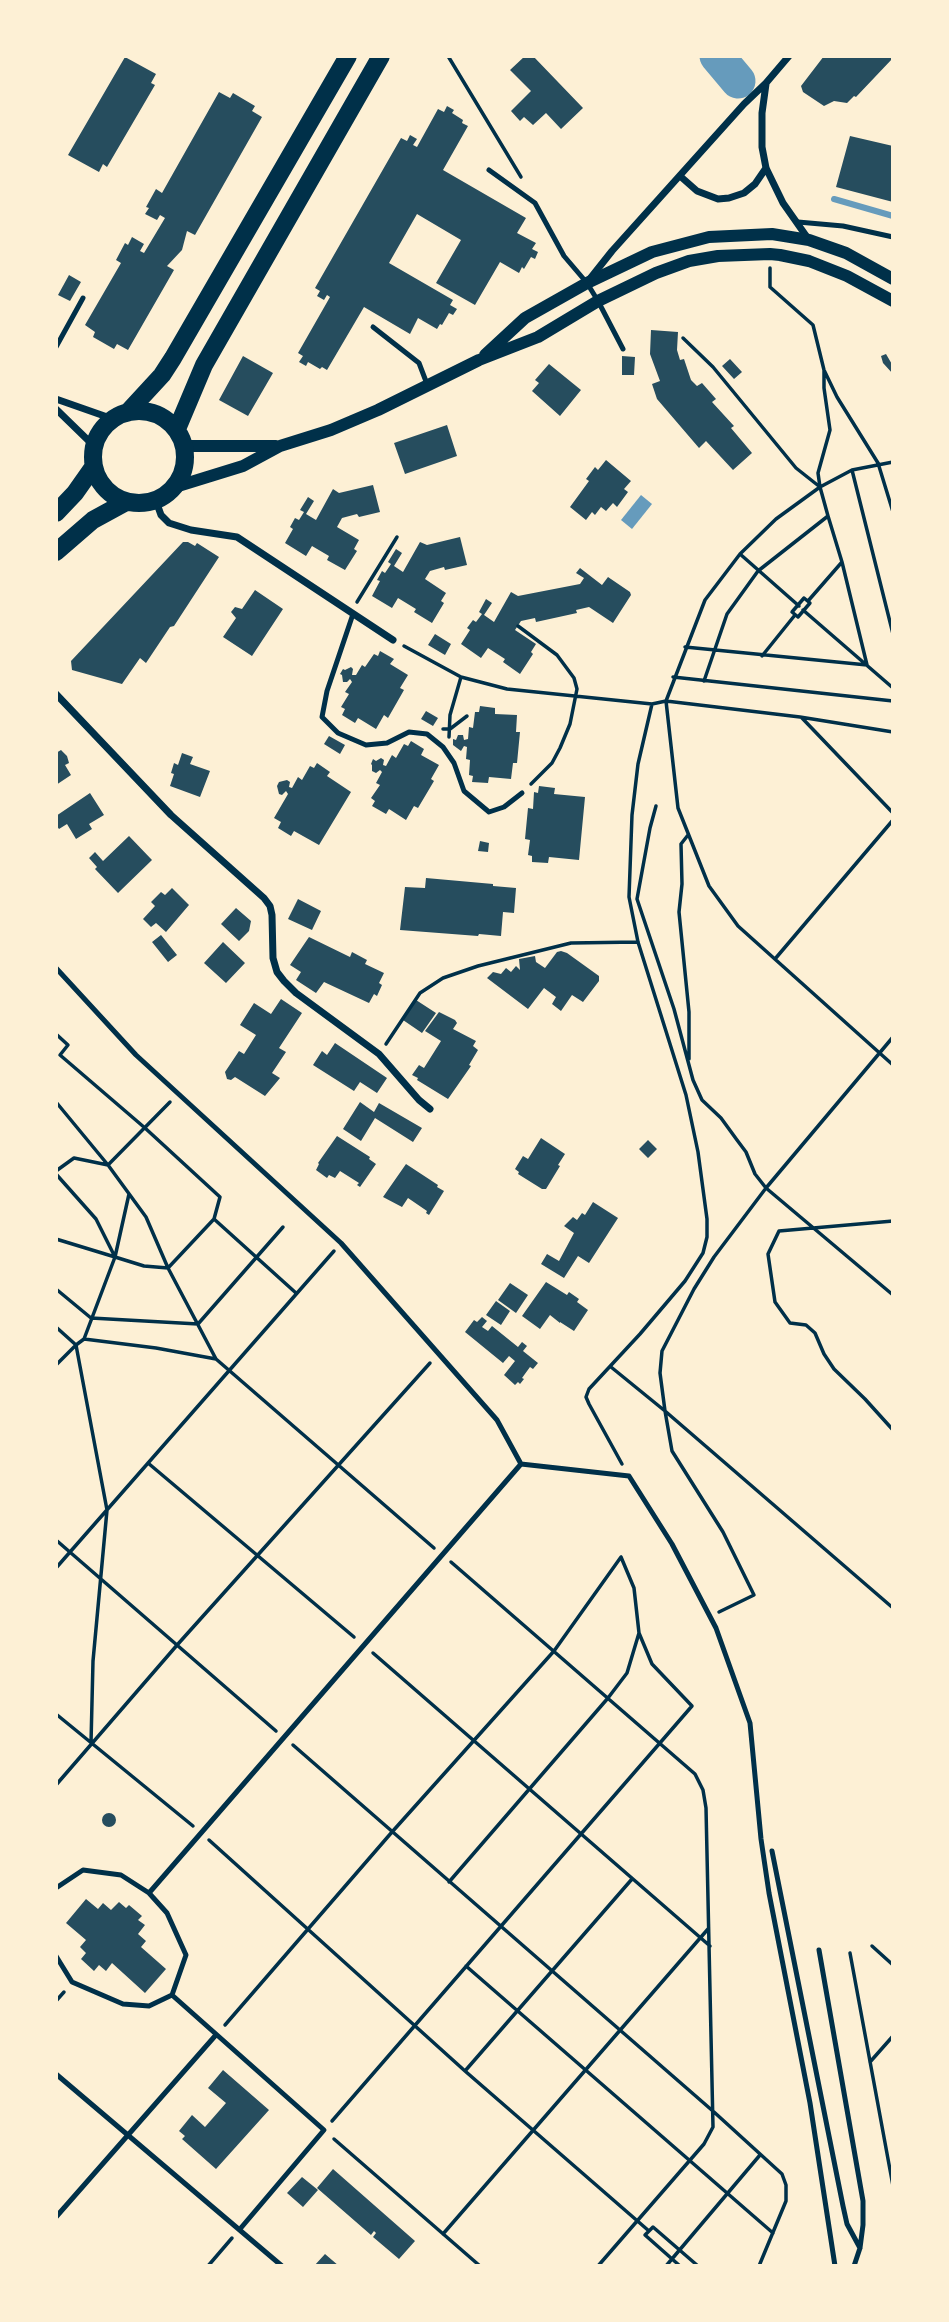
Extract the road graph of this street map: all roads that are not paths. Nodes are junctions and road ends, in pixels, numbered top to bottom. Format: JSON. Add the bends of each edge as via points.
{"nodes":[{"id":1,"x":348,"y":56,"type":"edge"},
{"id":2,"x":381,"y":56,"type":"edge"},
{"id":3,"x":789,"y":56,"type":"edge"},
{"id":4,"x":766,"y":83,"type":"junction"},
{"id":5,"x":766,"y":168,"type":"junction"},
{"id":6,"x":489,"y":170,"type":"dead end"},
{"id":7,"x":680,"y":176,"type":"junction"},
{"id":8,"x":798,"y":222,"type":"junction"},
{"id":9,"x":893,"y":237,"type":"edge"},
{"id":10,"x":809,"y":240,"type":"junction"},
{"id":11,"x":893,"y":279,"type":"edge"},
{"id":12,"x":587,"y":283,"type":"junction"},
{"id":13,"x":83,"y":298,"type":"dead end"},
{"id":14,"x":598,"y":301,"type":"junction"},
{"id":15,"x":893,"y":301,"type":"edge"},
{"id":16,"x":373,"y":327,"type":"dead end"},
{"id":17,"x":56,"y":347,"type":"edge"},
{"id":18,"x":623,"y":349,"type":"dead end"},
{"id":19,"x":479,"y":360,"type":"junction"},
{"id":20,"x":429,"y":387,"type":"junction"},
{"id":21,"x":56,"y":399,"type":"edge"},
{"id":22,"x":56,"y":409,"type":"edge"},
{"id":23,"x":120,"y":416,"type":"junction"},
{"id":24,"x":177,"y":429,"type":"junction"},
{"id":25,"x":94,"y":446,"type":"junction"},
{"id":26,"x":184,"y":446,"type":"junction"},
{"id":27,"x":280,"y":446,"type":"junction"},
{"id":28,"x":93,"y":466,"type":"junction"},
{"id":29,"x":175,"y":487,"type":"junction"},
{"id":30,"x":156,"y":501,"type":"junction"},
{"id":31,"x":126,"y":502,"type":"junction"},
{"id":32,"x":56,"y":513,"type":"edge"},
{"id":33,"x":56,"y":552,"type":"edge"},
{"id":34,"x":352,"y":614,"type":"junction"},
{"id":35,"x":393,"y":640,"type":"road end"},
{"id":36,"x":56,"y":694,"type":"edge"},
{"id":37,"x":522,"y":793,"type":"road end"},
{"id":38,"x":56,"y":968,"type":"edge"},
{"id":39,"x":430,"y":1109,"type":"dead end"},
{"id":40,"x":522,"y":1464,"type":"junction"},
{"id":41,"x":772,"y":1851,"type":"dead end"},
{"id":42,"x":56,"y":1888,"type":"edge"},
{"id":43,"x":149,"y":1892,"type":"junction"},
{"id":44,"x":820,"y":1950,"type":"dead end"},
{"id":45,"x":56,"y":1956,"type":"edge"},
{"id":46,"x":172,"y":1995,"type":"junction"},
{"id":47,"x":215,"y":2036,"type":"junction"},
{"id":48,"x":56,"y":2074,"type":"edge"},
{"id":49,"x":127,"y":2135,"type":"junction"},
{"id":50,"x":56,"y":2217,"type":"edge"},
{"id":51,"x":240,"y":2229,"type":"junction"},
{"id":52,"x":860,"y":2248,"type":"junction"},
{"id":53,"x":282,"y":2266,"type":"edge"},
{"id":54,"x":835,"y":2266,"type":"edge"},
{"id":55,"x":854,"y":2266,"type":"edge"}],
"edges":[{"from":1,"to":23,"type":"main road","via":[[173,358]]},
{"from":2,"to":24,"type":"main road","via":[[204,365]]},
{"from":3,"to":4,"type":"street"},
{"from":4,"to":5,"type":"street","via":[[762,147]]},
{"from":4,"to":7,"type":"street"},
{"from":5,"to":7,"type":"street","via":[[744,193],[729,198],[697,191]]},
{"from":5,"to":8,"type":"street"},
{"from":6,"to":12,"type":"lane","via":[[535,203],[565,256]]},
{"from":7,"to":12,"type":"street"},
{"from":8,"to":9,"type":"lane"},
{"from":8,"to":10,"type":"street"},
{"from":10,"to":11,"type":"street","via":[[846,253]]},
{"from":10,"to":12,"type":"street","via":[[772,234],[709,237],[652,252]]},
{"from":12,"to":14,"type":"lane"},
{"from":12,"to":19,"type":"street","via":[[525,318]]},
{"from":13,"to":17,"type":"lane"},
{"from":14,"to":15,"type":"street","via":[[689,261],[771,254],[809,261]]},
{"from":14,"to":18,"type":"lane"},
{"from":14,"to":19,"type":"street","via":[[538,337]]},
{"from":16,"to":20,"type":"lane","via":[[419,363]]},
{"from":19,"to":20,"type":"street"},
{"from":20,"to":27,"type":"street","via":[[331,430]]},
{"from":21,"to":23,"type":"street"},
{"from":22,"to":25,"type":"street"},
{"from":23,"to":24,"type":"main road","via":[[141,411],[167,420]]},
{"from":23,"to":25,"type":"main road","via":[[98,436]]},
{"from":24,"to":26,"type":"main road"},
{"from":25,"to":28,"type":"main road"},
{"from":26,"to":27,"type":"street"},
{"from":26,"to":29,"type":"main road","via":[[184,468]]},
{"from":27,"to":29,"type":"street","via":[[243,467]]},
{"from":28,"to":31,"type":"main road","via":[[111,495]]},
{"from":28,"to":32,"type":"main road"},
{"from":29,"to":30,"type":"main road"},
{"from":30,"to":31,"type":"main road"},
{"from":30,"to":34,"type":"street","via":[[169,523],[237,537]]},
{"from":31,"to":33,"type":"main road","via":[[93,520]]},
{"from":34,"to":35,"type":"street"},
{"from":34,"to":37,"type":"lane","via":[[322,717],[338,733],[366,745],[387,743],[409,733],[427,734],[454,763],[464,791],[489,812]]},
{"from":36,"to":39,"type":"street","via":[[171,815],[264,898],[272,915],[273,958],[284,981],[379,1054]]},
{"from":38,"to":40,"type":"lane","via":[[136,1055],[341,1242],[497,1420]]},
{"from":40,"to":43,"type":"lane"},
{"from":40,"to":54,"type":"lane","via":[[629,1476],[711,1616],[750,1723],[769,1893],[810,2103]]},
{"from":41,"to":52,"type":"lane","via":[[843,2206]]},
{"from":42,"to":43,"type":"lane","via":[[83,1870],[121,1875]]},
{"from":43,"to":46,"type":"lane","via":[[167,1913],[186,1955]]},
{"from":44,"to":52,"type":"lane","via":[[863,2201]]},
{"from":45,"to":46,"type":"lane","via":[[72,1982],[123,2004],[149,2007]]},
{"from":46,"to":47,"type":"lane"},
{"from":47,"to":49,"type":"lane"},
{"from":47,"to":51,"type":"lane","via":[[324,2130]]},
{"from":48,"to":49,"type":"lane"},
{"from":49,"to":50,"type":"lane"},
{"from":49,"to":51,"type":"lane"},
{"from":51,"to":53,"type":"lane"},
{"from":52,"to":55,"type":"lane"}]}
